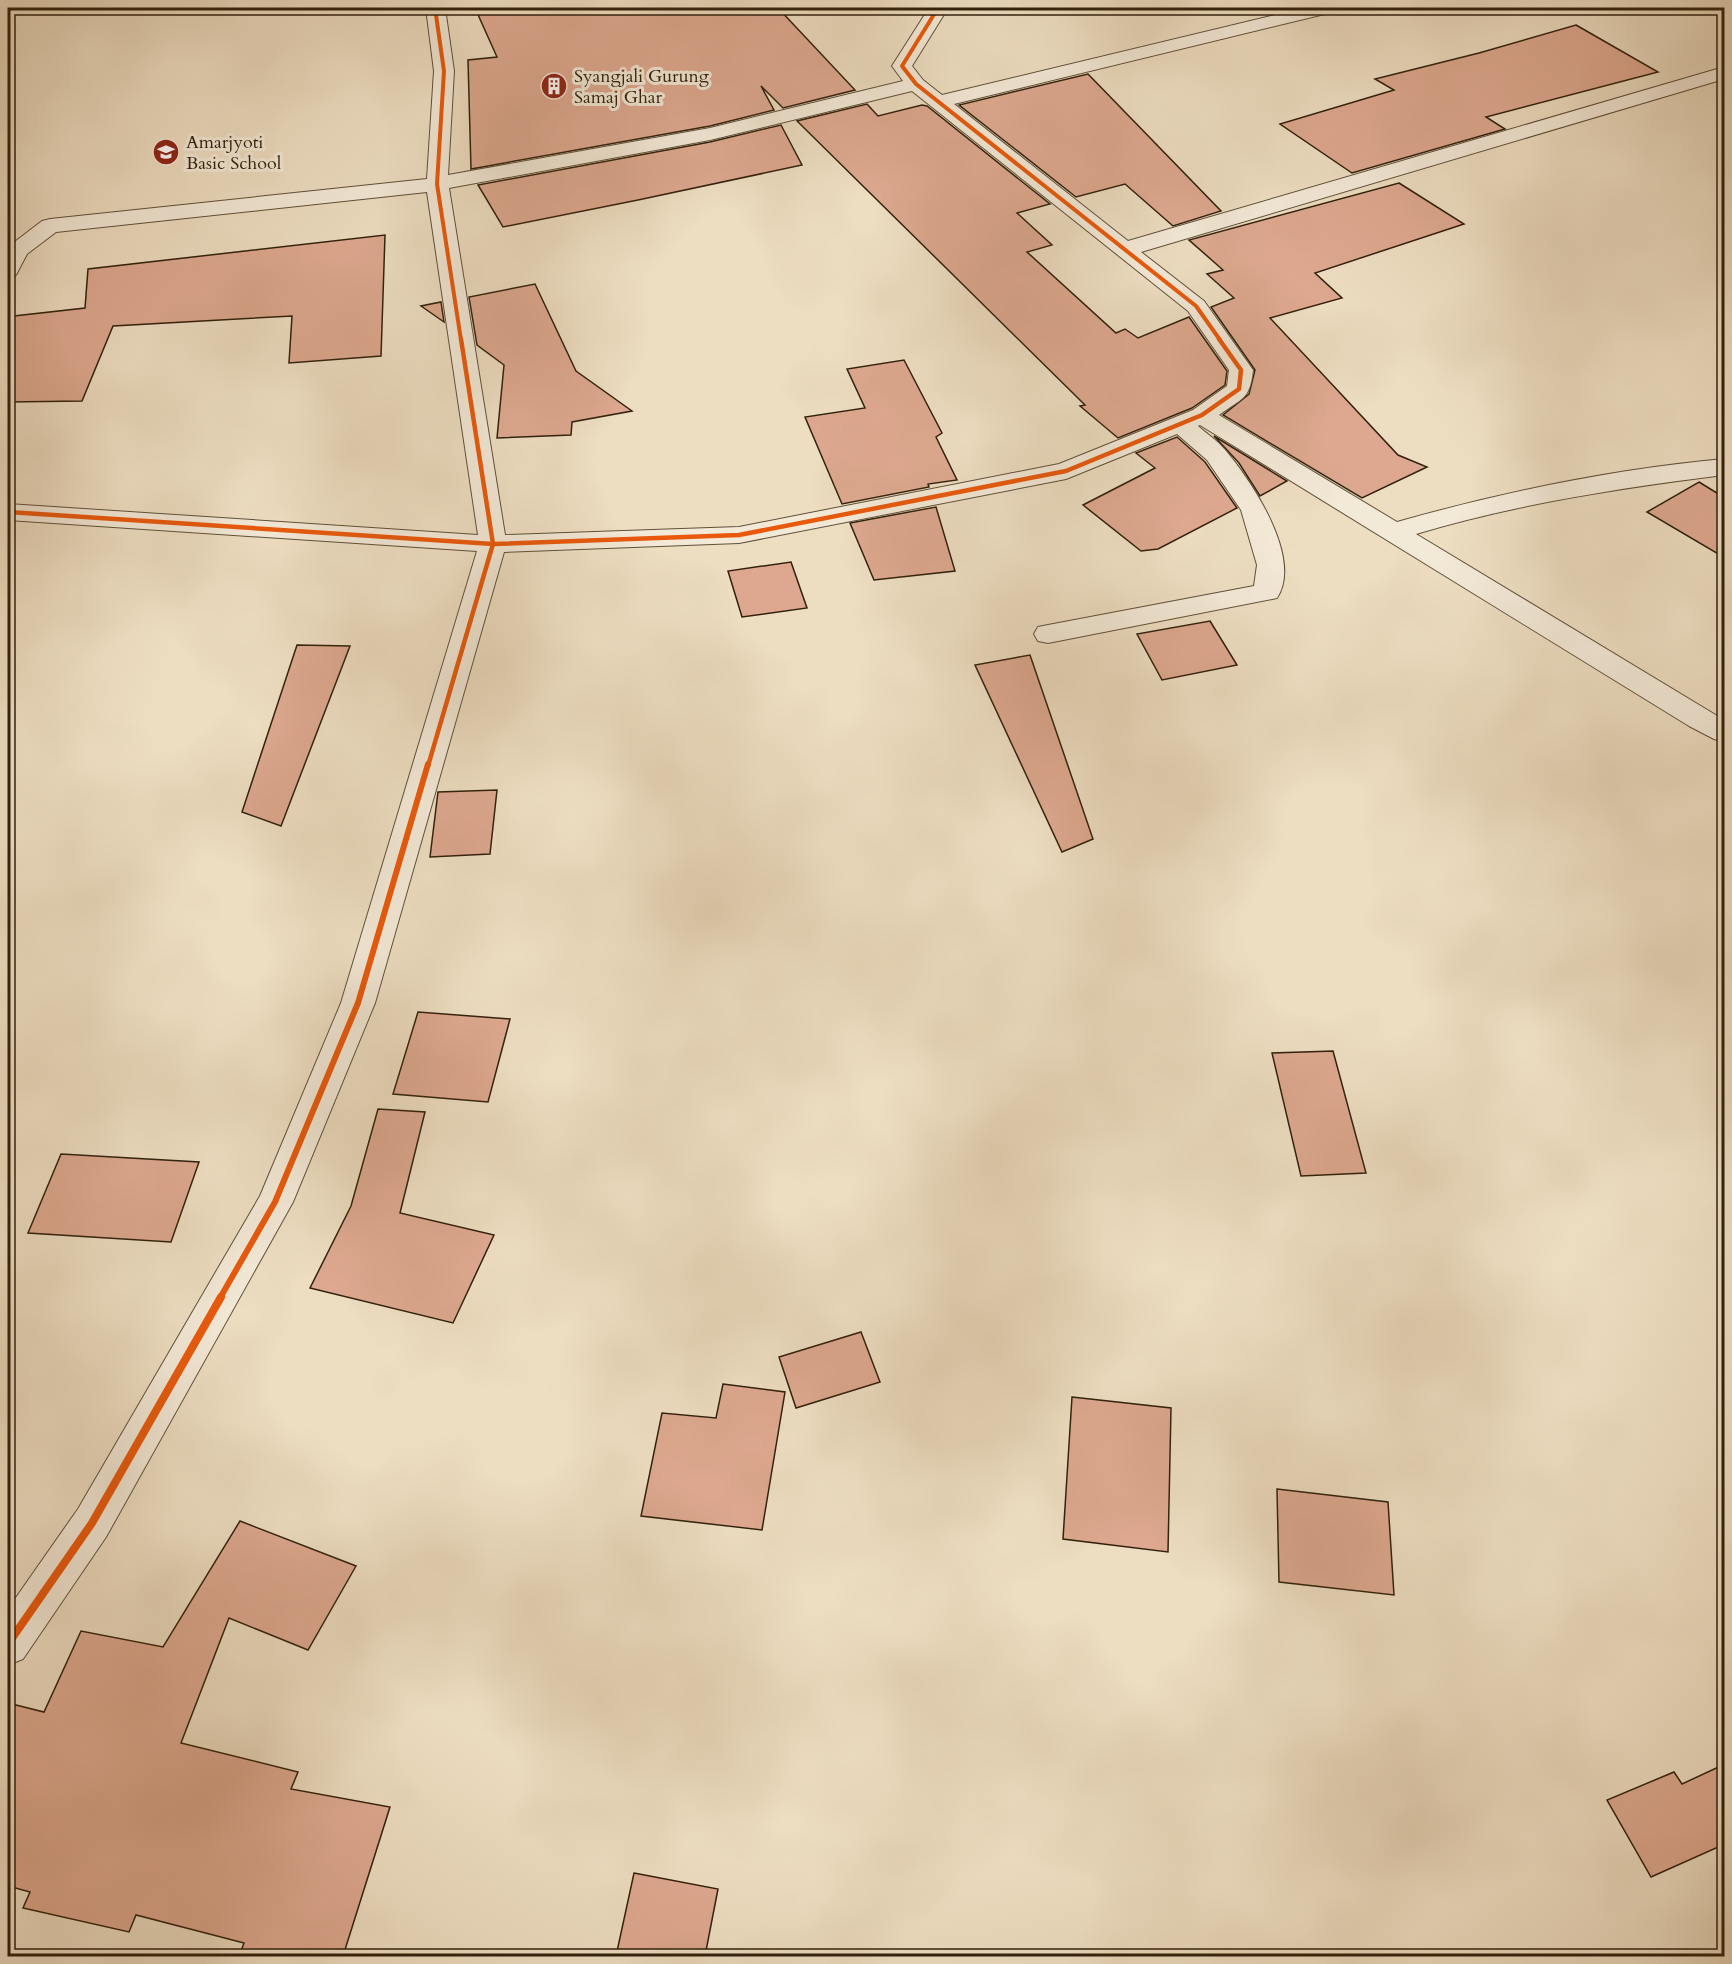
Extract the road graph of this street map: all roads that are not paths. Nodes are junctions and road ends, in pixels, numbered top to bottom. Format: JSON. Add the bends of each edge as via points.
{"nodes":[{"id":1,"x":435,"y":8,"type":"edge"},
{"id":2,"x":938,"y":8,"type":"edge"},
{"id":3,"x":1326,"y":8,"type":"edge"},
{"id":4,"x":1725,"y":73,"type":"edge"},
{"id":5,"x":916,"y":84,"type":"junction"},
{"id":6,"x":941,"y":102,"type":"junction"},
{"id":7,"x":437,"y":184,"type":"junction"},
{"id":8,"x":1126,"y":249,"type":"junction"},
{"id":9,"x":8,"y":270,"type":"edge"},
{"id":10,"x":1192,"y":419,"type":"junction"},
{"id":11,"x":1725,"y":467,"type":"edge"},
{"id":12,"x":8,"y":512,"type":"edge"},
{"id":13,"x":1393,"y":532,"type":"junction"},
{"id":14,"x":493,"y":544,"type":"junction"},
{"id":15,"x":1048,"y":634,"type":"dead end"},
{"id":16,"x":1725,"y":732,"type":"edge"},
{"id":17,"x":8,"y":1644,"type":"edge"}],
"edges":[{"from":1,"to":7,"type":"street","via":[[444,71]]},
{"from":2,"to":5,"type":"street","via":[[902,66]]},
{"from":3,"to":6,"type":"street"},
{"from":4,"to":8,"type":"street"},
{"from":5,"to":6,"type":"street"},
{"from":5,"to":7,"type":"street","via":[[710,134]]},
{"from":6,"to":8,"type":"street"},
{"from":7,"to":9,"type":"street","via":[[50,226],[17,250]]},
{"from":7,"to":14,"type":"street"},
{"from":8,"to":10,"type":"street","via":[[1196,306],[1241,370],[1239,388]]},
{"from":10,"to":13,"type":"street"},
{"from":10,"to":14,"type":"street","via":[[1066,471],[739,535]]},
{"from":10,"to":15,"type":"street","via":[[1254,510],[1272,565],[1267,592]]},
{"from":11,"to":13,"type":"street","via":[[1611,482],[1466,511]]},
{"from":12,"to":14,"type":"street"},
{"from":13,"to":16,"type":"street"},
{"from":14,"to":17,"type":"street","via":[[358,1003],[275,1202],[92,1523]]}]}
